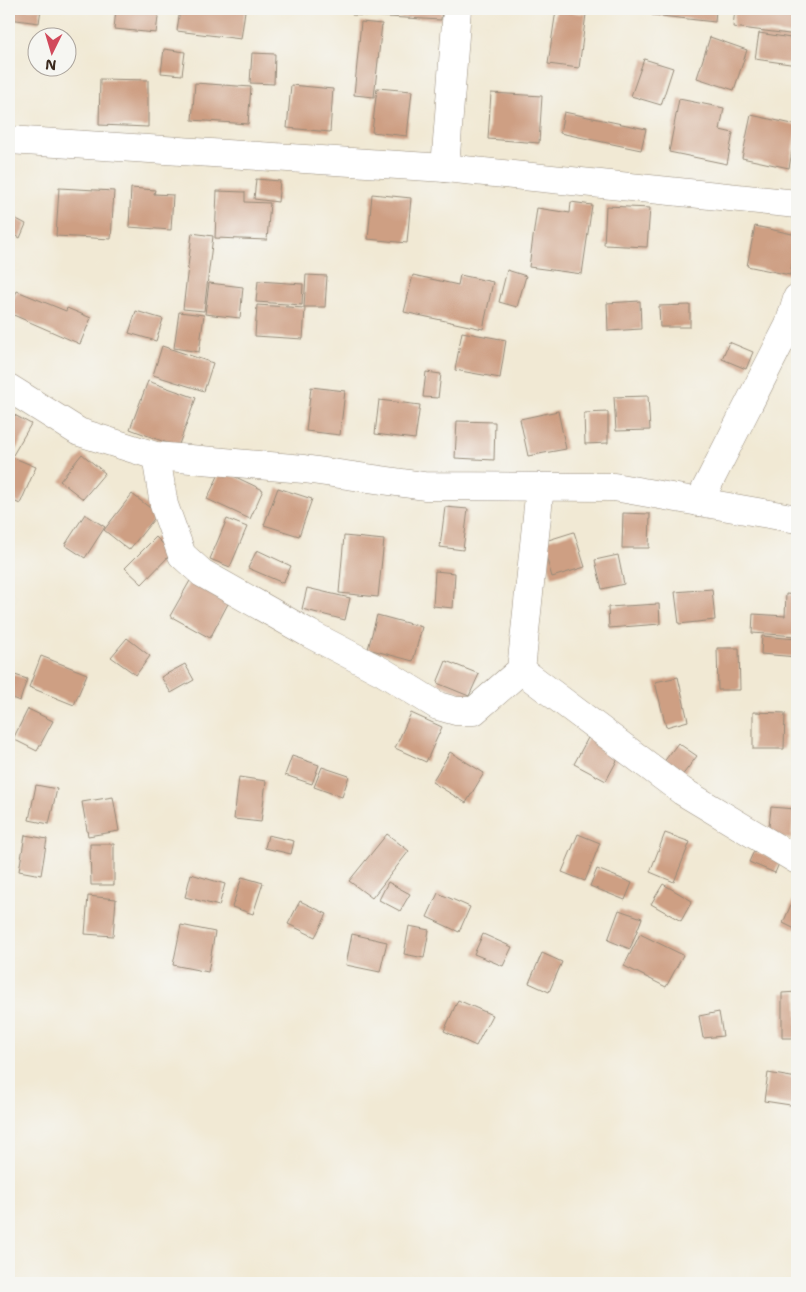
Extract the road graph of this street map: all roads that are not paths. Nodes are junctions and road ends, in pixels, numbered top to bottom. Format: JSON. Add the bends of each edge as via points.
{"nodes":[{"id":1,"x":457,"y":9,"type":"edge"},
{"id":2,"x":9,"y":140,"type":"edge"},
{"id":3,"x":445,"y":168,"type":"junction"},
{"id":4,"x":797,"y":204,"type":"edge"},
{"id":5,"x":797,"y":298,"type":"edge"},
{"id":6,"x":9,"y":388,"type":"edge"},
{"id":7,"x":156,"y":456,"type":"junction"},
{"id":8,"x":540,"y":487,"type":"junction"},
{"id":9,"x":699,"y":502,"type":"junction"},
{"id":10,"x":797,"y":519,"type":"edge"},
{"id":11,"x":521,"y":670,"type":"junction"},
{"id":12,"x":797,"y":860,"type":"edge"}],
"edges":[{"from":1,"to":3,"type":"street"},
{"from":2,"to":3,"type":"street"},
{"from":3,"to":4,"type":"street"},
{"from":5,"to":9,"type":"street","via":[[789,326]]},
{"from":6,"to":7,"type":"street","via":[[79,432]]},
{"from":7,"to":8,"type":"street","via":[[304,469],[424,486]]},
{"from":7,"to":11,"type":"street","via":[[164,505],[182,555],[202,573],[384,672],[438,706],[474,711]]},
{"from":8,"to":9,"type":"street","via":[[614,487]]},
{"from":8,"to":11,"type":"street"},
{"from":9,"to":10,"type":"street"},
{"from":11,"to":12,"type":"street","via":[[682,791]]}]}
